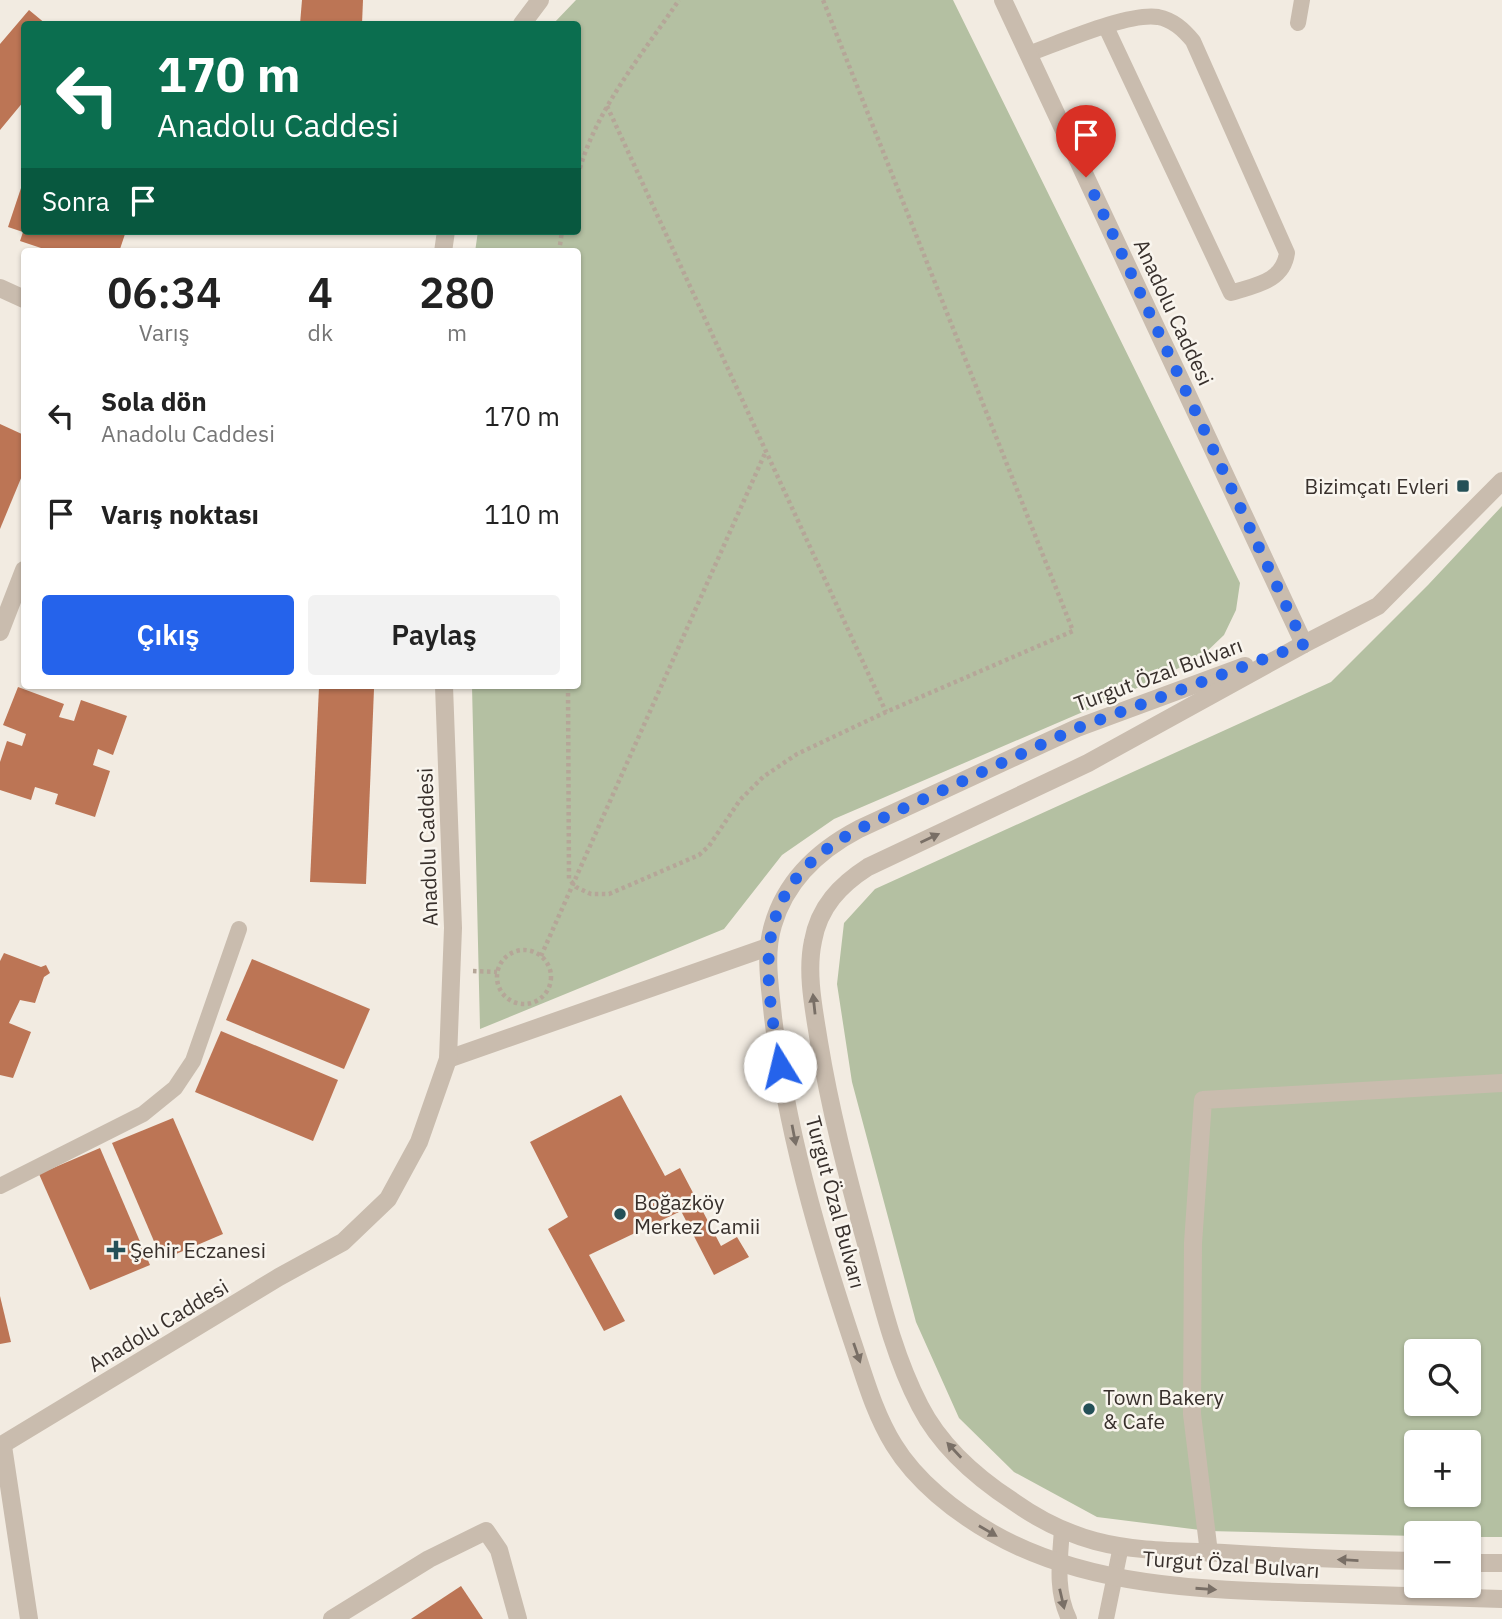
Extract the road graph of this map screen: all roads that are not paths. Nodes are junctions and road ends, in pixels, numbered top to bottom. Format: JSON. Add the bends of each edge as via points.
{"nodes":[{"id":1,"x":540,"y":0,"type":"edge"},
{"id":2,"x":1003,"y":0,"type":"edge"},
{"id":3,"x":1302,"y":0,"type":"edge"},
{"id":4,"x":524,"y":21,"type":"edge"},
{"id":5,"x":1298,"y":23,"type":"dead end"},
{"id":6,"x":1107,"y":27,"type":"junction"},
{"id":7,"x":1028,"y":54,"type":"junction"},
{"id":8,"x":0,"y":288,"type":"edge"},
{"id":9,"x":21,"y":298,"type":"edge"},
{"id":10,"x":1502,"y":481,"type":"edge"},
{"id":11,"x":21,"y":578,"type":"edge"},
{"id":12,"x":0,"y":632,"type":"edge"},
{"id":13,"x":1304,"y":644,"type":"junction"},
{"id":14,"x":444,"y":689,"type":"edge"},
{"id":15,"x":239,"y":929,"type":"dead end"},
{"id":16,"x":768,"y":947,"type":"junction"},
{"id":17,"x":448,"y":1059,"type":"junction"},
{"id":18,"x":1502,"y":1083,"type":"edge"},
{"id":19,"x":0,"y":1186,"type":"edge"},
{"id":20,"x":1,"y":1446,"type":"edge"},
{"id":21,"x":1062,"y":1529,"type":"junction"},
{"id":22,"x":1121,"y":1546,"type":"junction"},
{"id":23,"x":1209,"y":1553,"type":"junction"},
{"id":24,"x":1060,"y":1561,"type":"junction"},
{"id":25,"x":1404,"y":1561,"type":"edge"},
{"id":26,"x":1481,"y":1563,"type":"edge"},
{"id":27,"x":1502,"y":1563,"type":"edge"},
{"id":28,"x":1114,"y":1577,"type":"junction"},
{"id":29,"x":1502,"y":1599,"type":"edge"},
{"id":30,"x":29,"y":1619,"type":"edge"},
{"id":31,"x":332,"y":1619,"type":"edge"},
{"id":32,"x":518,"y":1619,"type":"edge"},
{"id":33,"x":1069,"y":1619,"type":"edge"},
{"id":34,"x":1105,"y":1619,"type":"edge"}],
"edges":[{"from":1,"to":4,"type":"street"},
{"from":2,"to":7,"type":"street","name":"Anadolu Caddesi"},
{"from":3,"to":5,"type":"lane"},
{"from":6,"to":6,"type":"lane","via":[[1134,17],[1158,17],[1183,29],[1193,41],[1287,253],[1282,270],[1269,280],[1231,293]]},
{"from":6,"to":7,"type":"lane"},
{"from":7,"to":13,"type":"street","name":"Anadolu Caddesi"},
{"from":8,"to":9,"type":"street"},
{"from":10,"to":13,"type":"street","name":"Turgut Özal Bulvarı","via":[[1378,606]]},
{"from":11,"to":12,"type":"street"},
{"from":13,"to":16,"type":"street","name":"Turgut Özal Bulvarı","via":[[1077,728],[843,838],[794,880],[780,904]]},
{"from":21,"to":13,"type":"street","name":"Turgut Özal Bulvarı","one_way":true,"via":[[1015,1503],[975,1473],[933,1426],[911,1386],[886,1315],[836,1134],[811,978],[818,921],[833,895],[868,867],[1088,763]]},
{"from":14,"to":17,"type":"street","name":"Anadolu Caddesi","via":[[453,942]]},
{"from":15,"to":19,"type":"lane","via":[[193,1061],[175,1088],[143,1114]]},
{"from":16,"to":17,"type":"street"},
{"from":16,"to":24,"type":"street","name":"Turgut Özal Bulvarı","one_way":true,"via":[[776,1039],[796,1148],[837,1294],[889,1436],[920,1478],[976,1524],[1014,1545]]},
{"from":17,"to":20,"type":"street","name":"Anadolu Caddesi","via":[[419,1142],[388,1199],[342,1242]]},
{"from":18,"to":23,"type":"street","via":[[1203,1100],[1193,1242],[1192,1414]]},
{"from":20,"to":30,"type":"street","name":"Anadolu Caddesi"},
{"from":21,"to":22,"type":"street","name":"Turgut Özal Bulvarı"},
{"from":21,"to":24,"type":"lane"},
{"from":22,"to":23,"type":"street","name":"Turgut Özal Bulvarı"},
{"from":22,"to":28,"type":"lane"},
{"from":25,"to":23,"type":"street","name":"Turgut Özal Bulvarı","one_way":true},
{"from":24,"to":28,"type":"street","name":"Turgut Özal Bulvarı"},
{"from":24,"to":33,"type":"lane","one_way":true,"via":[[1061,1599]]},
{"from":26,"to":27,"type":"street"},
{"from":28,"to":29,"type":"street","name":"Turgut Özal Bulvarı","one_way":true,"via":[[1222,1591]]},
{"from":28,"to":34,"type":"lane"},
{"from":31,"to":32,"type":"street","via":[[429,1559],[486,1531],[499,1550]]}]}
